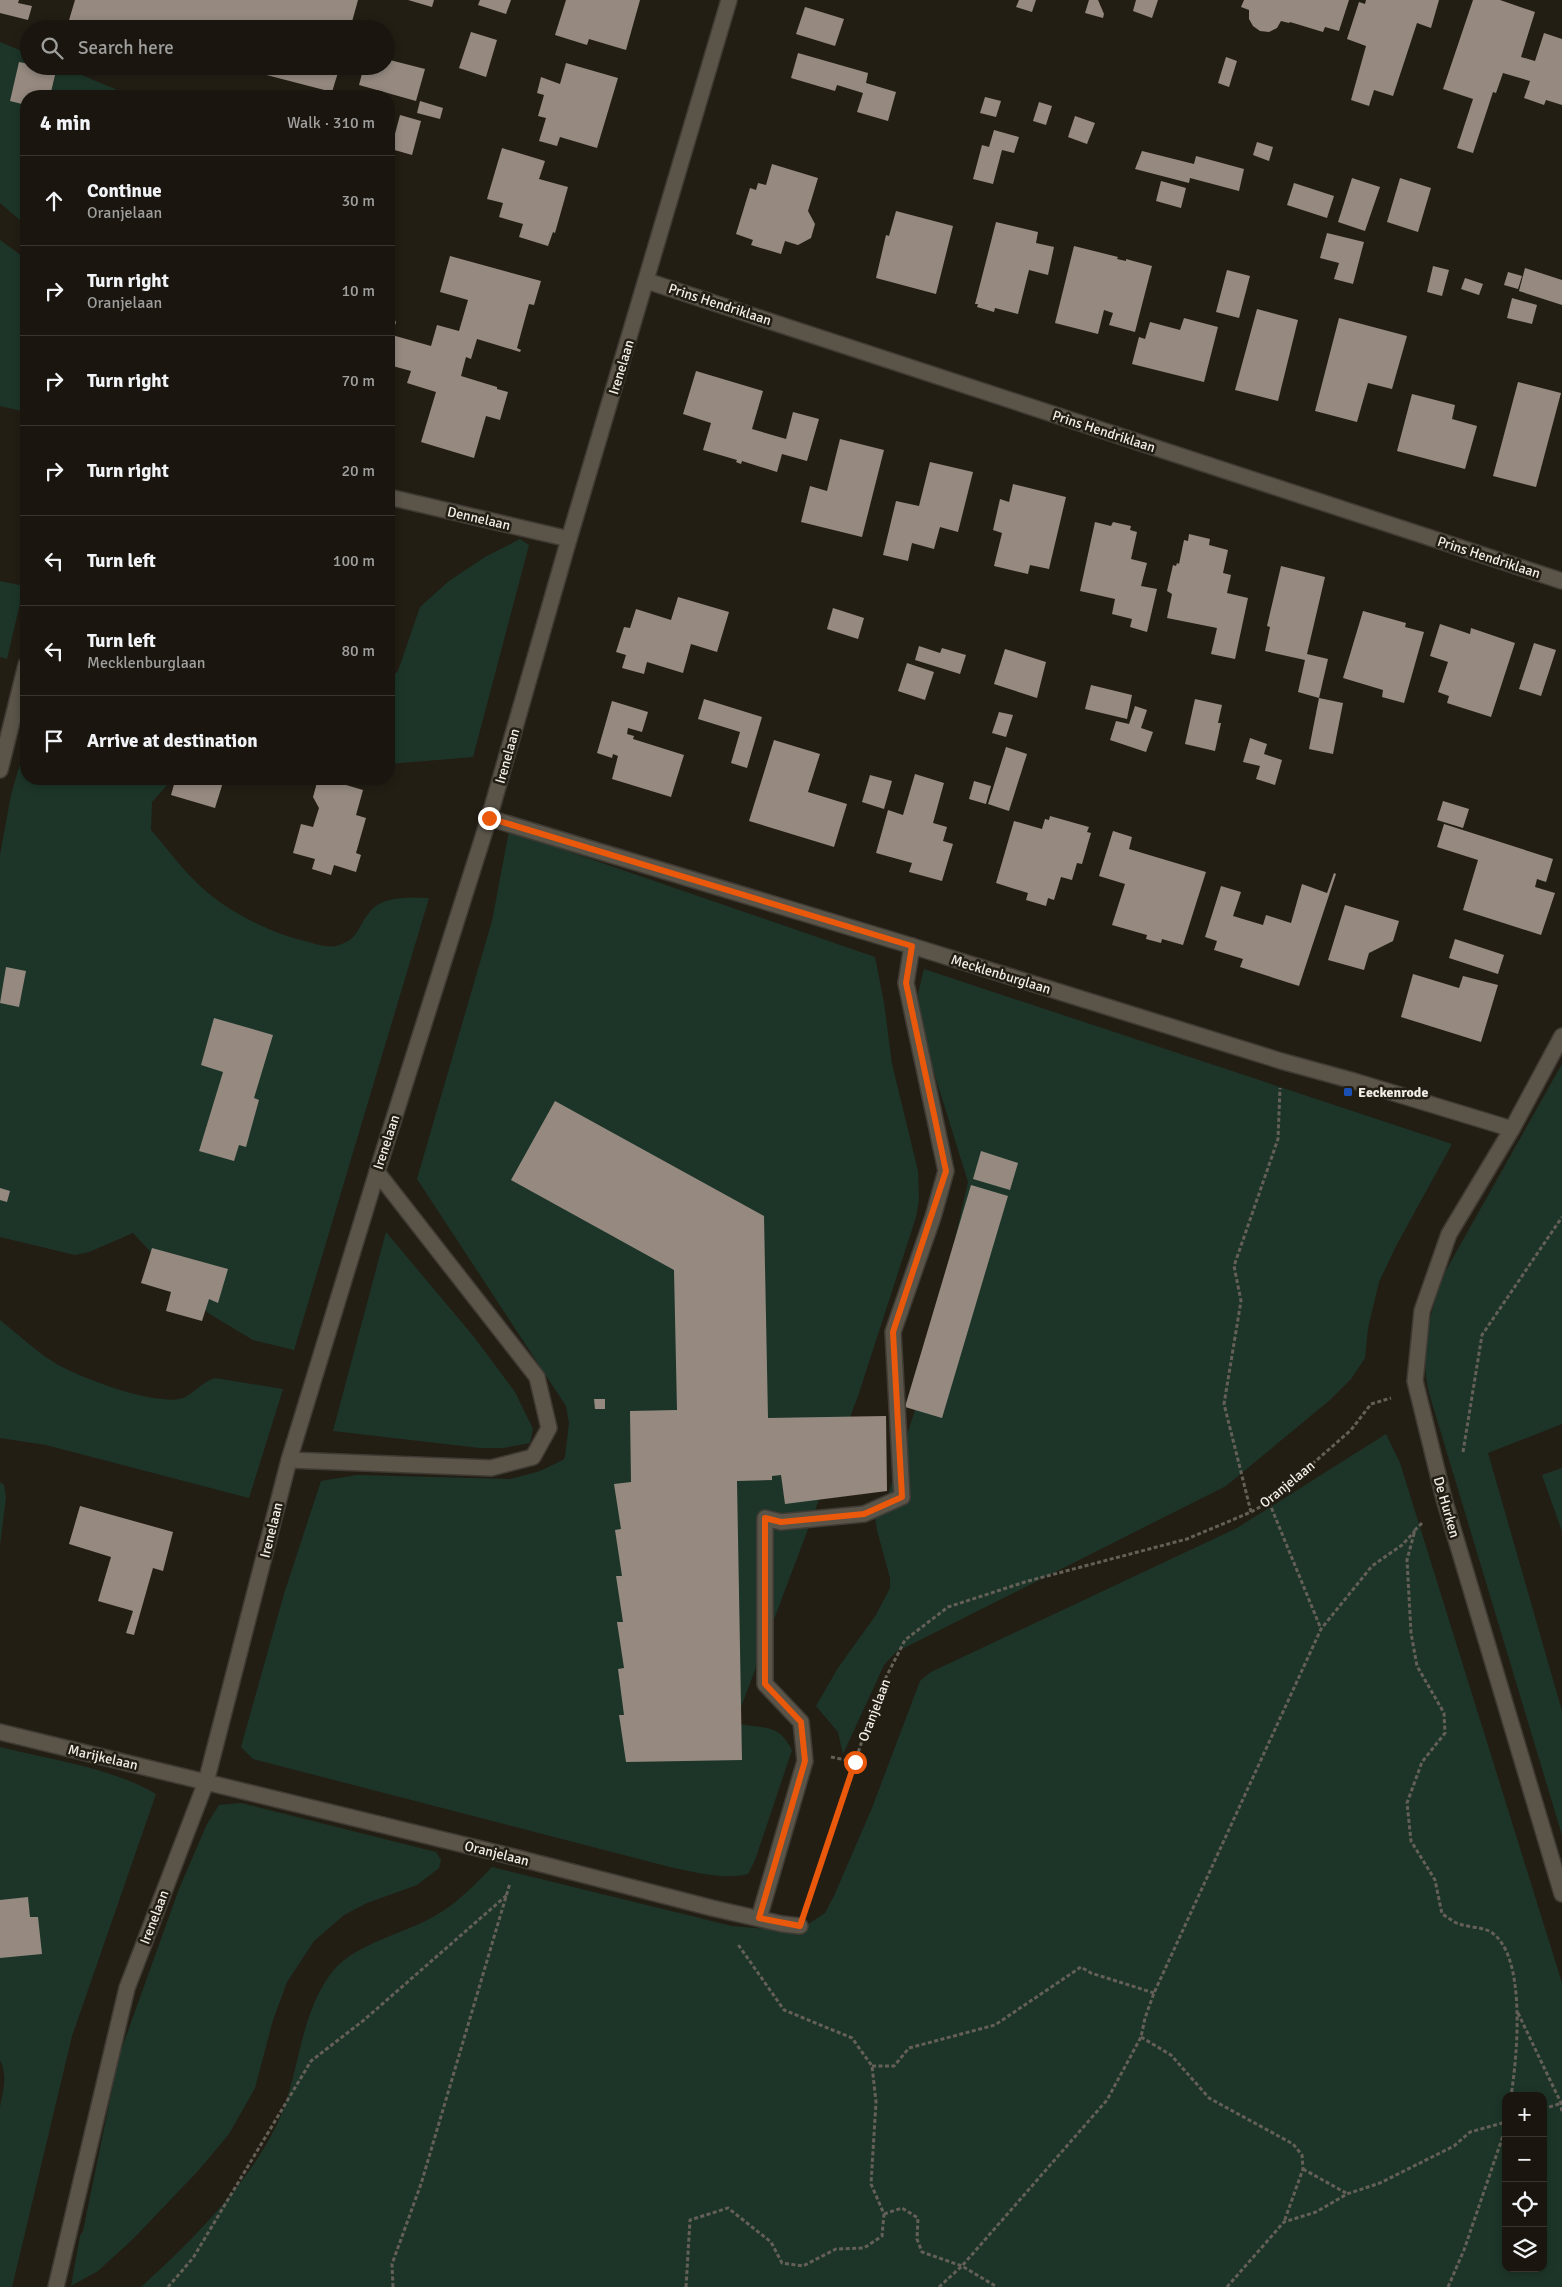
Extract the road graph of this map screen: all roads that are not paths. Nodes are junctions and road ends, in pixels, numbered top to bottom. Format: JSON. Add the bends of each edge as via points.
{"nodes":[{"id":1,"x":729,"y":0,"type":"edge"},
{"id":2,"x":647,"y":280,"type":"junction"},
{"id":3,"x":395,"y":498,"type":"edge"},
{"id":4,"x":569,"y":539,"type":"junction"},
{"id":5,"x":1562,"y":581,"type":"edge"},
{"id":6,"x":20,"y":689,"type":"edge"},
{"id":7,"x":0,"y":770,"type":"edge"},
{"id":8,"x":489,"y":818,"type":"junction"},
{"id":9,"x":912,"y":946,"type":"junction"},
{"id":10,"x":1562,"y":1036,"type":"edge"},
{"id":11,"x":1512,"y":1129,"type":"junction"},
{"id":12,"x":377,"y":1172,"type":"junction"},
{"id":13,"x":289,"y":1460,"type":"junction"},
{"id":14,"x":0,"y":1732,"type":"edge"},
{"id":15,"x":206,"y":1782,"type":"junction"},
{"id":16,"x":1562,"y":1894,"type":"edge"},
{"id":17,"x":759,"y":1918,"type":"junction"},
{"id":18,"x":800,"y":1926,"type":"road end"},
{"id":19,"x":56,"y":2287,"type":"edge"}],
"edges":[{"from":1,"to":2,"type":"street","name":"Irenelaan"},
{"from":2,"to":4,"type":"street","name":"Irenelaan"},
{"from":2,"to":5,"type":"street","name":"Prins Hendriklaan"},
{"from":3,"to":4,"type":"street","name":"Dennelaan"},
{"from":4,"to":8,"type":"street","name":"Irenelaan"},
{"from":6,"to":7,"type":"street"},
{"from":8,"to":9,"type":"street","name":"Mecklenburglaan"},
{"from":8,"to":12,"type":"street","name":"Irenelaan"},
{"from":9,"to":11,"type":"street","name":"Mecklenburglaan","via":[[1281,1062]]},
{"from":9,"to":17,"type":"street","via":[[906,983],[946,1171],[893,1332],[902,1497],[864,1514],[781,1522],[765,1518],[765,1684],[801,1722],[805,1761]]},
{"from":10,"to":11,"type":"street"},
{"from":11,"to":16,"type":"street","name":"De Hurken","via":[[1450,1234],[1422,1311],[1415,1381],[1444,1499]]},
{"from":12,"to":13,"type":"street","name":"Irenelaan"},
{"from":12,"to":13,"type":"street","via":[[537,1377],[549,1428],[533,1457],[491,1468]]},
{"from":13,"to":15,"type":"street","name":"Irenelaan"},
{"from":14,"to":15,"type":"street","name":"Marijkelaan"},
{"from":15,"to":17,"type":"street","name":"Oranjelaan"},
{"from":15,"to":19,"type":"street","name":"Irenelaan","via":[[126,1988]]},
{"from":17,"to":18,"type":"street","name":"Oranjelaan"}]}
